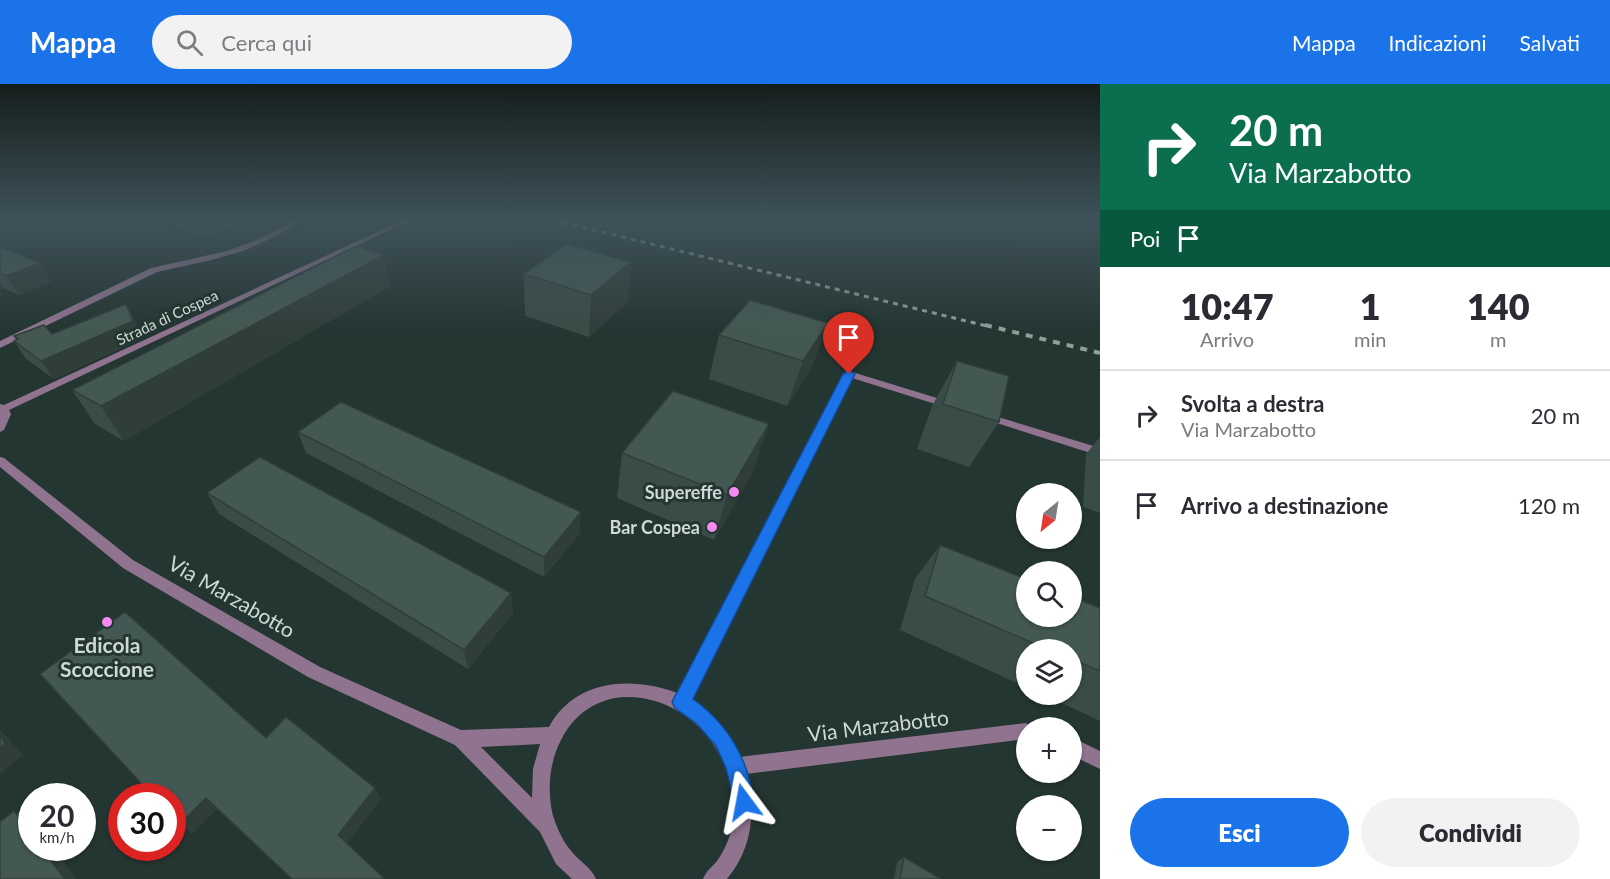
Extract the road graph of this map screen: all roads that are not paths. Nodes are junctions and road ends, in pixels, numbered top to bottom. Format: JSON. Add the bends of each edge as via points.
{"nodes":[{"id":1,"x":211,"y":257,"type":"edge"},
{"id":2,"x":328,"y":257,"type":"edge"},
{"id":3,"x":0,"y":345,"type":"edge"},
{"id":4,"x":1,"y":408,"type":"edge"},
{"id":5,"x":0,"y":428,"type":"edge"},
{"id":6,"x":1100,"y":452,"type":"edge"},
{"id":7,"x":0,"y":461,"type":"edge"},
{"id":8,"x":681,"y":702,"type":"junction"},
{"id":9,"x":1016,"y":732,"type":"edge"},
{"id":10,"x":552,"y":735,"type":"junction"},
{"id":11,"x":461,"y":739,"type":"junction"},
{"id":12,"x":1082,"y":751,"type":"edge"},
{"id":13,"x":1100,"y":760,"type":"edge"},
{"id":14,"x":736,"y":766,"type":"junction"},
{"id":15,"x":547,"y":826,"type":"junction"},
{"id":16,"x":582,"y":877,"type":"edge"},
{"id":17,"x":713,"y":879,"type":"edge"}],
"edges":[{"from":1,"to":3,"type":"street","via":[[154,270]]},
{"from":2,"to":4,"type":"street","name":"Strada di Cospea"},
{"from":4,"to":5,"type":"street","via":[[6,414]]},
{"from":6,"to":8,"type":"street","via":[[849,374]]},
{"from":7,"to":11,"type":"street","name":"Via Marzabotto","via":[[128,564],[315,672]]},
{"from":8,"to":10,"type":"street","name":"Via Marzabotto","via":[[652,691],[623,689],[595,695],[571,711]]},
{"from":8,"to":14,"type":"street","name":"Via Marzabotto","via":[[704,718],[722,739]]},
{"from":9,"to":14,"type":"street","name":"Via Marzabotto"},
{"from":10,"to":11,"type":"street","name":"Via Marzabotto"},
{"from":10,"to":15,"type":"street","name":"Via Marzabotto","via":[[542,762],[540,793]]},
{"from":11,"to":15,"type":"street","name":"Via Marzabotto"},
{"from":12,"to":13,"type":"street"},
{"from":14,"to":17,"type":"street","name":"Via Marzabotto","via":[[744,802],[740,838],[723,871]]},
{"from":15,"to":16,"type":"street","name":"Via Marzabotto","via":[[563,857]]}]}
